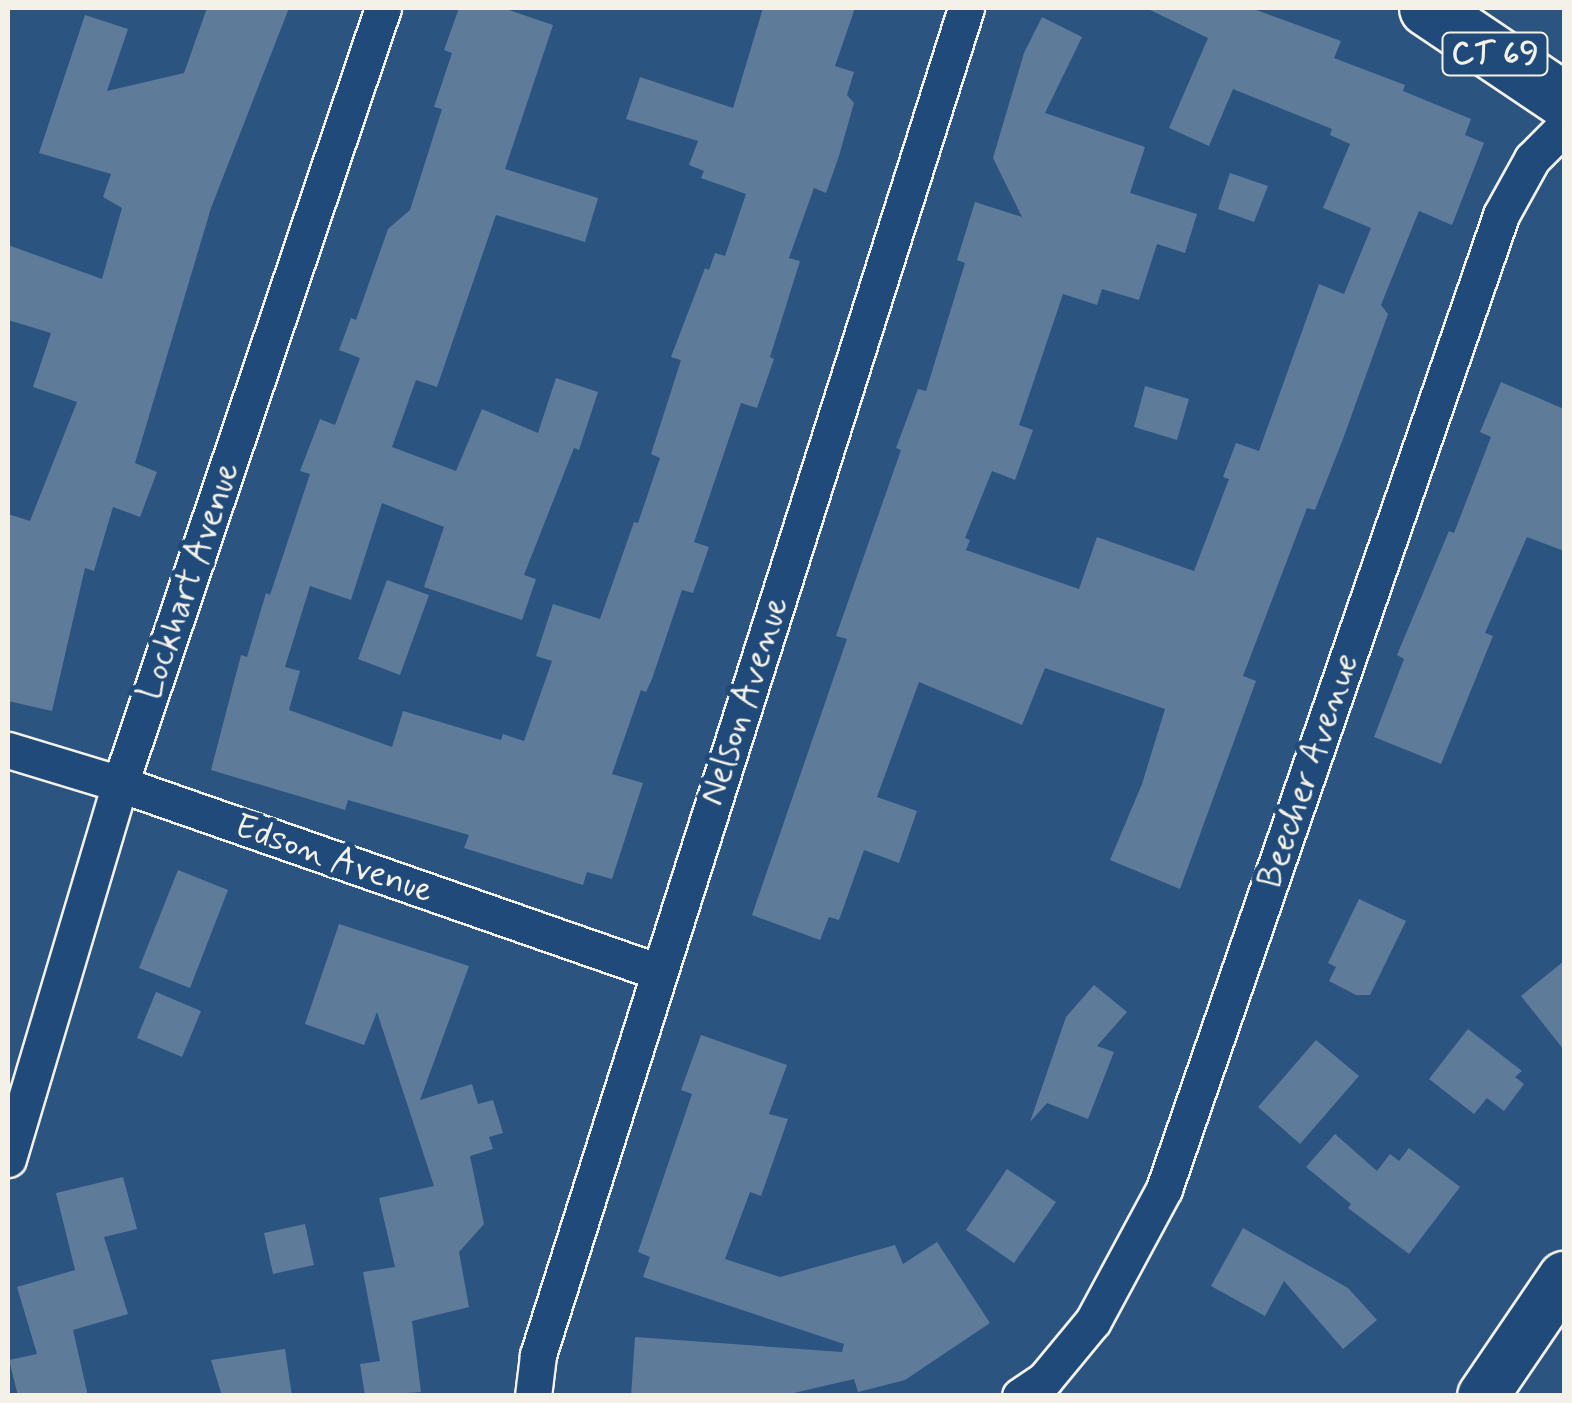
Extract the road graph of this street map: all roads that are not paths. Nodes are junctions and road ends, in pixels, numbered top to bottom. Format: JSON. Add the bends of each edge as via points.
{"nodes":[{"id":1,"x":383,"y":8,"type":"edge"},
{"id":2,"x":966,"y":8,"type":"edge"},
{"id":3,"x":1427,"y":8,"type":"edge"},
{"id":4,"x":1564,"y":100,"type":"edge"},
{"id":5,"x":1564,"y":127,"type":"edge"},
{"id":6,"x":8,"y":750,"type":"edge"},
{"id":7,"x":120,"y":784,"type":"junction"},
{"id":8,"x":659,"y":972,"type":"junction"},
{"id":9,"x":8,"y":1159,"type":"edge"},
{"id":10,"x":1564,"y":1277,"type":"edge"},
{"id":11,"x":533,"y":1396,"type":"edge"},
{"id":12,"x":1020,"y":1396,"type":"edge"},
{"id":13,"x":1483,"y":1396,"type":"edge"}],
"edges":[{"from":1,"to":7,"type":"street","name":"Lockhart Avenue"},
{"from":2,"to":8,"type":"street","name":"Nelson Avenue"},
{"from":3,"to":4,"type":"main road","number":"CT 69"},
{"from":5,"to":12,"type":"street","name":"Beecher Avenue","via":[[1532,159],[1501,215],[1164,1189],[1093,1322],[1045,1379]]},
{"from":6,"to":7,"type":"street","name":"Edson Avenue"},
{"from":7,"to":8,"type":"street","name":"Edson Avenue"},
{"from":7,"to":9,"type":"street","name":"Lockhart Avenue"},
{"from":8,"to":11,"type":"street","name":"Nelson Avenue","via":[[538,1355]]},
{"from":10,"to":13,"type":"main road"}]}
